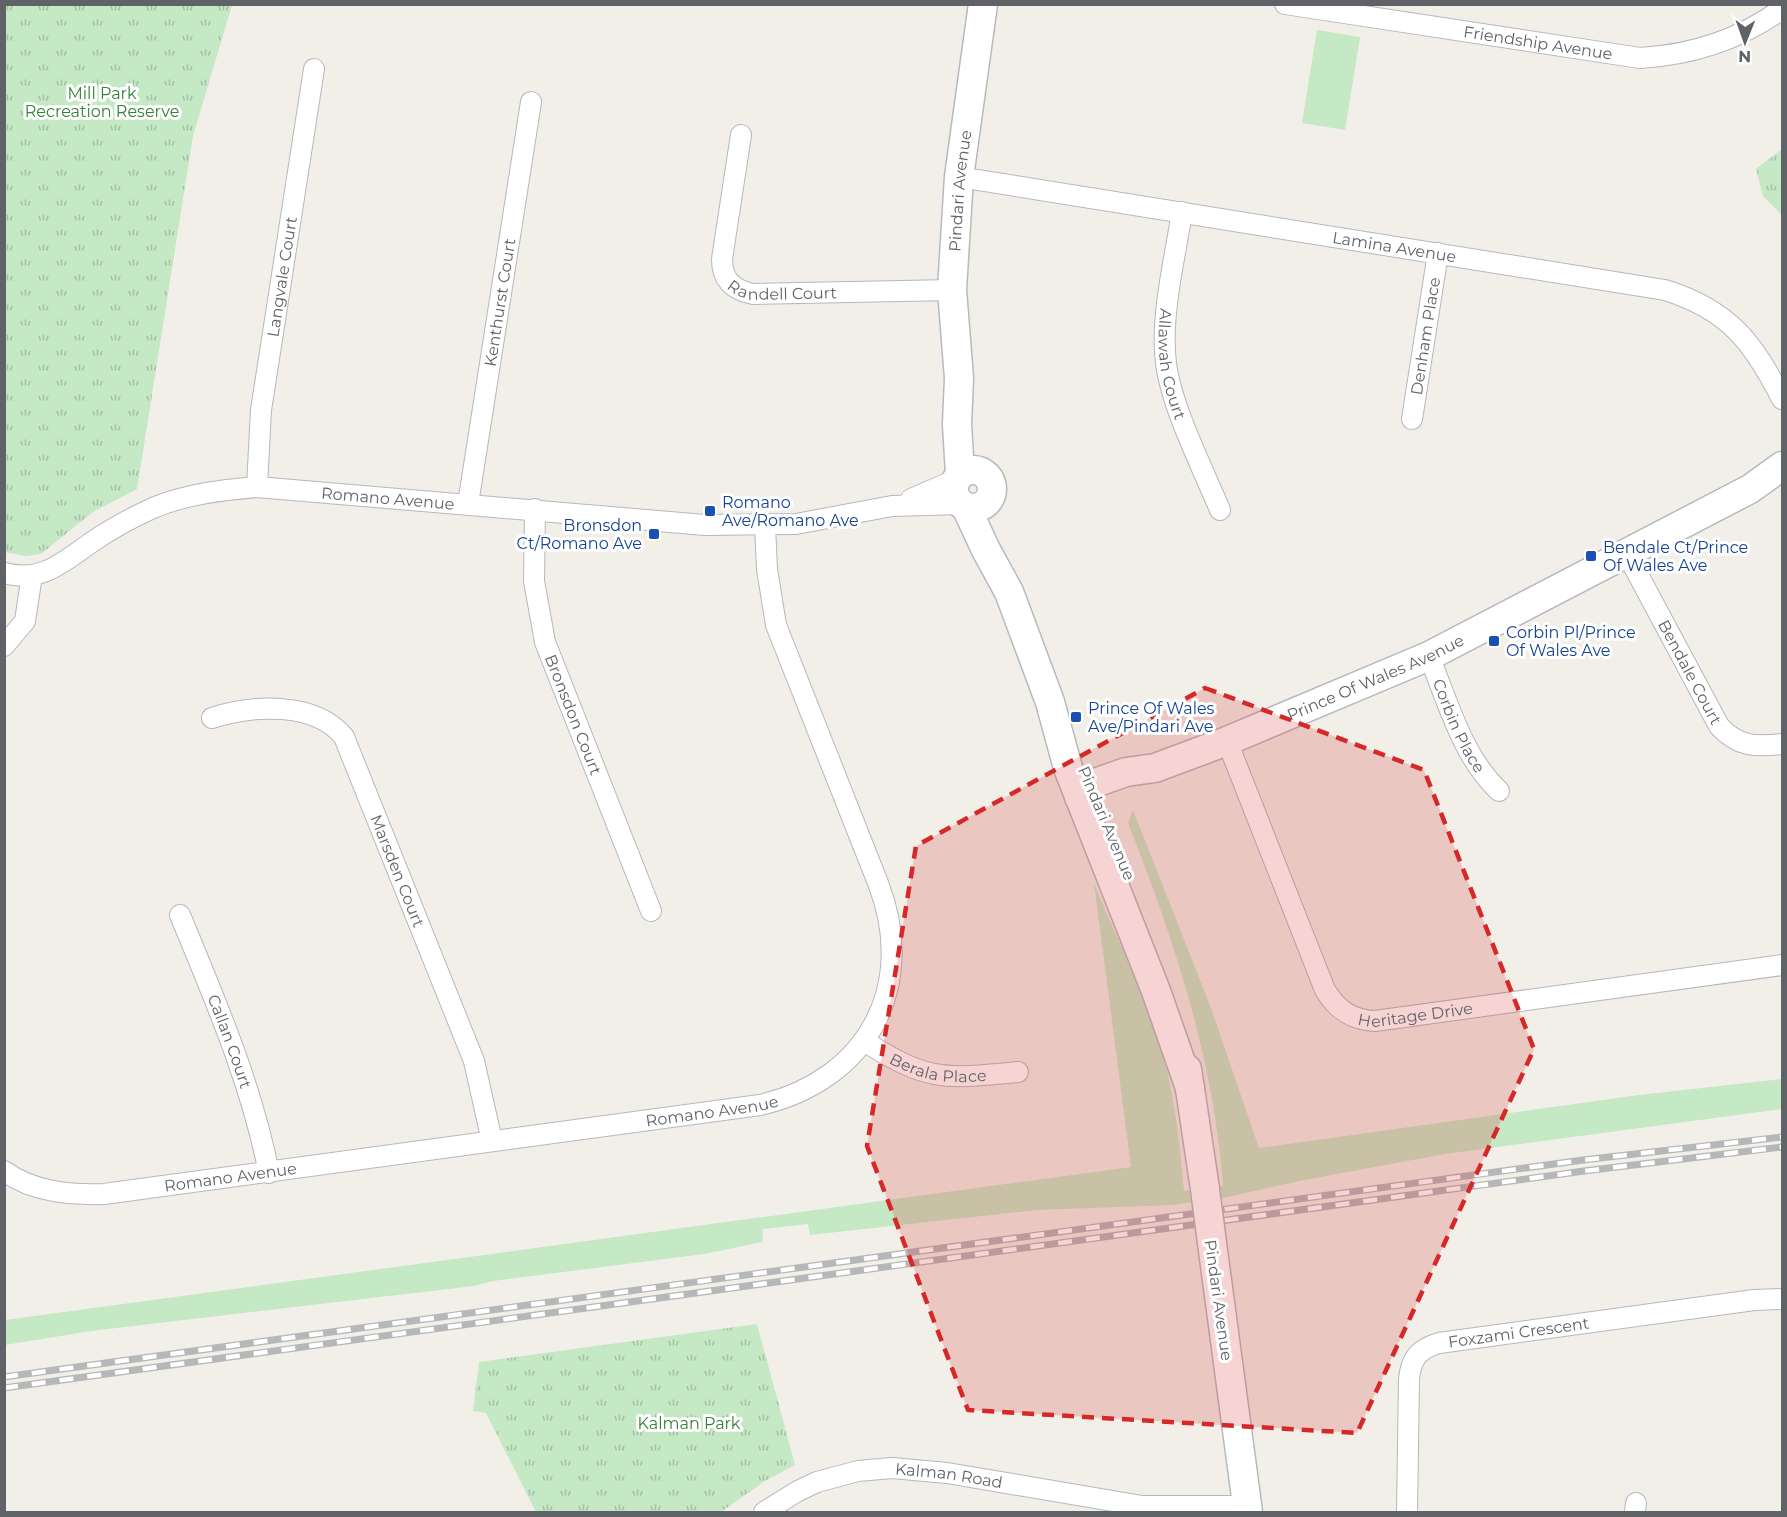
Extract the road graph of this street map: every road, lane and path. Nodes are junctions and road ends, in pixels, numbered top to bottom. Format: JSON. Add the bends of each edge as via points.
{"nodes":[{"id":1,"x":983,"y":4,"type":"edge"},
{"id":2,"x":1285,"y":4,"type":"edge"},
{"id":3,"x":1782,"y":9,"type":"edge"},
{"id":4,"x":1404,"y":14,"type":"edge"},
{"id":5,"x":314,"y":69,"type":"dead end"},
{"id":6,"x":531,"y":102,"type":"dead end"},
{"id":7,"x":741,"y":135,"type":"dead end"},
{"id":8,"x":959,"y":177,"type":"junction"},
{"id":9,"x":1182,"y":212,"type":"junction"},
{"id":10,"x":1438,"y":253,"type":"junction"},
{"id":11,"x":952,"y":290,"type":"junction"},
{"id":12,"x":1782,"y":399,"type":"edge"},
{"id":13,"x":1412,"y":419,"type":"dead end"},
{"id":14,"x":1782,"y":466,"type":"edge"},
{"id":15,"x":1782,"y":478,"type":"edge"},
{"id":16,"x":257,"y":487,"type":"junction"},
{"id":17,"x":968,"y":489,"type":"junction"},
{"id":18,"x":1749,"y":489,"type":"junction"},
{"id":19,"x":468,"y":504,"type":"junction"},
{"id":20,"x":535,"y":509,"type":"junction"},
{"id":21,"x":1220,"y":510,"type":"dead end"},
{"id":22,"x":765,"y":526,"type":"junction"},
{"id":23,"x":1627,"y":554,"type":"junction"},
{"id":24,"x":18,"y":575,"type":"edge"},
{"id":25,"x":4,"y":640,"type":"edge"},
{"id":26,"x":4,"y":646,"type":"edge"},
{"id":27,"x":1429,"y":656,"type":"junction"},
{"id":28,"x":212,"y":718,"type":"dead end"},
{"id":29,"x":1227,"y":741,"type":"junction"},
{"id":30,"x":1782,"y":744,"type":"edge"},
{"id":31,"x":1499,"y":791,"type":"dead end"},
{"id":32,"x":1090,"y":793,"type":"junction"},
{"id":33,"x":651,"y":911,"type":"dead end"},
{"id":34,"x":180,"y":915,"type":"dead end"},
{"id":35,"x":1782,"y":965,"type":"edge"},
{"id":36,"x":864,"y":1041,"type":"junction"},
{"id":37,"x":1018,"y":1072,"type":"dead end"},
{"id":38,"x":492,"y":1142,"type":"junction"},
{"id":39,"x":4,"y":1171,"type":"edge"},
{"id":40,"x":269,"y":1173,"type":"junction"},
{"id":41,"x":1782,"y":1299,"type":"edge"},
{"id":42,"x":1142,"y":1506,"type":"junction"},
{"id":43,"x":1247,"y":1509,"type":"edge"},
{"id":44,"x":764,"y":1512,"type":"edge"},
{"id":45,"x":1163,"y":1512,"type":"edge"},
{"id":46,"x":1407,"y":1512,"type":"edge"}],
"edges":[{"from":1,"to":8,"type":"street","name":"Pindari Avenue"},
{"from":2,"to":4,"type":"street","name":"Friendship Avenue"},
{"from":3,"to":4,"type":"street","name":"Friendship Avenue","via":[[1727,41],[1696,51],[1640,58]]},
{"from":5,"to":16,"type":"street","name":"Langvale Court","via":[[261,410]]},
{"from":6,"to":19,"type":"street","name":"Kenthurst Court"},
{"from":7,"to":11,"type":"street","name":"Randell Court","via":[[722,259],[724,276],[734,288],[753,294]]},
{"from":8,"to":9,"type":"street","name":"Lamina Avenue"},
{"from":8,"to":11,"type":"street","name":"Pindari Avenue"},
{"from":9,"to":10,"type":"street","name":"Lamina Avenue"},
{"from":9,"to":21,"type":"street","name":"Allawah Court","via":[[1166,325],[1166,365],[1178,406]]},
{"from":10,"to":12,"type":"street","name":"Lamina Avenue","via":[[1644,286],[1696,300],[1745,336]]},
{"from":10,"to":13,"type":"street","name":"Denham Place"},
{"from":11,"to":17,"type":"street","name":"Pindari Avenue","via":[[959,378],[957,424]]},
{"from":14,"to":18,"type":"street","name":"Prince Of Wales Avenue"},
{"from":15,"to":18,"type":"street","name":"Prince Of Wales Avenue"},
{"from":16,"to":19,"type":"street","name":"Romano Avenue"},
{"from":16,"to":24,"type":"street","name":"Romano Avenue","via":[[204,494],[155,507],[121,523],[59,567]]},
{"from":17,"to":22,"type":"street","name":"Romano Avenue","via":[[822,521]]},
{"from":17,"to":32,"type":"street","name":"Pindari Avenue","via":[[986,550],[1009,592],[1050,702],[1068,768]]},
{"from":18,"to":23,"type":"street","name":"Prince Of Wales Avenue"},
{"from":19,"to":20,"type":"street","name":"Romano Avenue"},
{"from":20,"to":22,"type":"street","name":"Romano Avenue","via":[[705,525]]},
{"from":20,"to":33,"type":"street","name":"Bronsdon Court","via":[[534,581],[545,642]]},
{"from":22,"to":36,"type":"street","name":"Romano Avenue","via":[[776,625],[890,921],[891,978],[878,1018]]},
{"from":23,"to":27,"type":"street","name":"Prince Of Wales Avenue"},
{"from":23,"to":30,"type":"street","name":"Bendale Court","via":[[1719,726],[1733,739],[1750,746]]},
{"from":24,"to":25,"type":"street","via":[[17,602]]},
{"from":24,"to":26,"type":"street","via":[[25,621]]},
{"from":27,"to":29,"type":"street","name":"Prince Of Wales Avenue"},
{"from":27,"to":31,"type":"street","name":"Corbin Place","via":[[1470,756]]},
{"from":28,"to":38,"type":"street","name":"Marsden Court","via":[[257,708],[307,713],[328,721],[344,737],[474,1061]]},
{"from":29,"to":32,"type":"street","name":"Prince Of Wales Avenue","via":[[1155,768],[1126,772]]},
{"from":29,"to":35,"type":"street","name":"Heritage Drive","via":[[1325,990],[1352,1017],[1375,1021]]},
{"from":32,"to":43,"type":"street","name":"Pindari Avenue","bridge":true,"via":[[1190,1088]]},
{"from":34,"to":40,"type":"street","name":"Callan Court","via":[[248,1086]]},
{"from":36,"to":37,"type":"street","name":"Berala Place","via":[[898,1063],[931,1075],[963,1078]]},
{"from":36,"to":38,"type":"street","name":"Romano Avenue","via":[[819,1084],[780,1100]]},
{"from":38,"to":40,"type":"street","name":"Romano Avenue"},
{"from":39,"to":40,"type":"street","name":"Romano Avenue","via":[[47,1190],[84,1195]]},
{"from":41,"to":46,"type":"street","name":"Foxzami Crescent","via":[[1439,1343],[1422,1350],[1412,1361],[1409,1378]]},
{"from":42,"to":43,"type":"street","name":"Kalman Road"},
{"from":42,"to":44,"type":"street","name":"Kalman Road","via":[[946,1473],[892,1468],[858,1471],[817,1482]]},
{"from":42,"to":45,"type":"street","name":"Kalman Road"}]}
